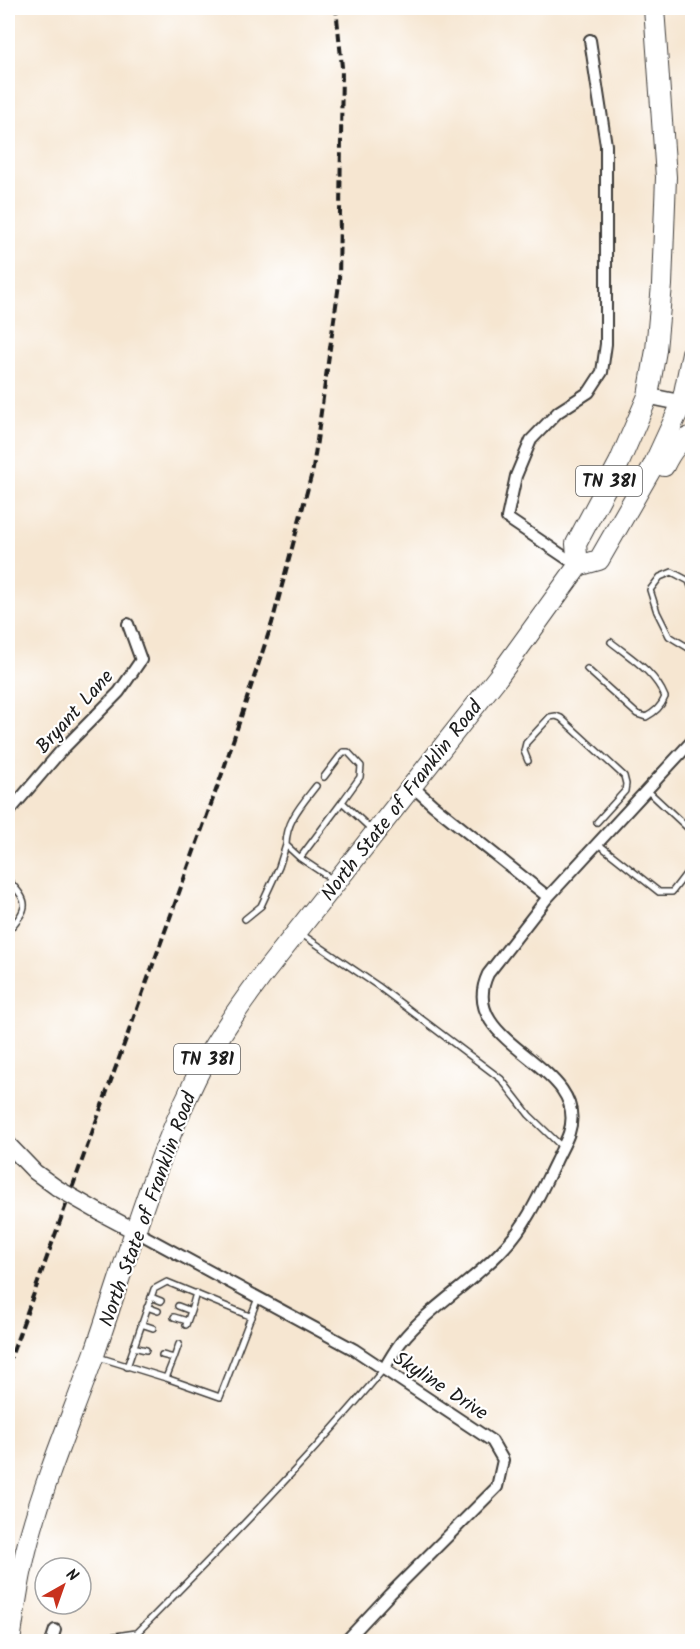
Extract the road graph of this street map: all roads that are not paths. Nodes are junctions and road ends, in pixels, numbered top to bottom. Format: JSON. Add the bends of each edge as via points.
{"nodes":[{"id":1,"x":654,"y":8,"type":"edge"},
{"id":2,"x":590,"y":40,"type":"dead end"},
{"id":3,"x":693,"y":353,"type":"edge"},
{"id":4,"x":648,"y":396,"type":"junction"},
{"id":5,"x":688,"y":404,"type":"edge"},
{"id":6,"x":693,"y":436,"type":"edge"},
{"id":7,"x":619,"y":525,"type":"junction"},
{"id":8,"x":578,"y":566,"type":"junction"},
{"id":9,"x":693,"y":590,"type":"edge"},
{"id":10,"x":128,"y":624,"type":"dead end"},
{"id":11,"x":611,"y":642,"type":"dead end"},
{"id":12,"x":693,"y":650,"type":"edge"},
{"id":13,"x":587,"y":669,"type":"dead end"},
{"id":14,"x":693,"y":741,"type":"edge"},
{"id":15,"x":528,"y":761,"type":"dead end"},
{"id":16,"x":324,"y":777,"type":"dead end"},
{"id":17,"x":316,"y":786,"type":"dead end"},
{"id":18,"x":412,"y":786,"type":"junction"},
{"id":19,"x":648,"y":791,"type":"junction"},
{"id":20,"x":342,"y":802,"type":"junction"},
{"id":21,"x":8,"y":813,"type":"edge"},
{"id":22,"x":597,"y":822,"type":"dead end"},
{"id":23,"x":693,"y":832,"type":"edge"},
{"id":24,"x":376,"y":833,"type":"junction"},
{"id":25,"x":597,"y":843,"type":"junction"},
{"id":26,"x":286,"y":845,"type":"junction"},
{"id":27,"x":300,"y":858,"type":"junction"},
{"id":28,"x":693,"y":866,"type":"edge"},
{"id":29,"x":8,"y":880,"type":"edge"},
{"id":30,"x":336,"y":883,"type":"junction"},
{"id":31,"x":548,"y":897,"type":"junction"},
{"id":32,"x":245,"y":920,"type":"dead end"},
{"id":33,"x":8,"y":931,"type":"edge"},
{"id":34,"x":297,"y":932,"type":"junction"},
{"id":35,"x":8,"y":1144,"type":"edge"},
{"id":36,"x":562,"y":1147,"type":"junction"},
{"id":37,"x":135,"y":1231,"type":"junction"},
{"id":38,"x":196,"y":1293,"type":"junction"},
{"id":39,"x":151,"y":1297,"type":"junction"},
{"id":40,"x":258,"y":1298,"type":"junction"},
{"id":41,"x":161,"y":1301,"type":"dead end"},
{"id":42,"x":178,"y":1306,"type":"dead end"},
{"id":43,"x":147,"y":1307,"type":"junction"},
{"id":44,"x":158,"y":1311,"type":"dead end"},
{"id":45,"x":191,"y":1311,"type":"junction"},
{"id":46,"x":174,"y":1317,"type":"dead end"},
{"id":47,"x":252,"y":1317,"type":"junction"},
{"id":48,"x":141,"y":1324,"type":"junction"},
{"id":49,"x":153,"y":1328,"type":"dead end"},
{"id":50,"x":179,"y":1344,"type":"dead end"},
{"id":51,"x":133,"y":1347,"type":"junction"},
{"id":52,"x":146,"y":1350,"type":"dead end"},
{"id":53,"x":162,"y":1355,"type":"dead end"},
{"id":54,"x":93,"y":1356,"type":"junction"},
{"id":55,"x":174,"y":1358,"type":"junction"},
{"id":56,"x":126,"y":1367,"type":"junction"},
{"id":57,"x":384,"y":1369,"type":"junction"},
{"id":58,"x":166,"y":1378,"type":"junction"},
{"id":59,"x":55,"y":1630,"type":"dead end"},
{"id":60,"x":136,"y":1633,"type":"junction"},
{"id":61,"x":10,"y":1641,"type":"edge"},
{"id":62,"x":51,"y":1641,"type":"edge"},
{"id":63,"x":76,"y":1641,"type":"edge"},
{"id":64,"x":128,"y":1641,"type":"edge"},
{"id":65,"x":345,"y":1641,"type":"edge"}],
"edges":[{"from":1,"to":4,"type":"highway","number":"TN 381","via":[[666,177],[662,285]]},
{"from":2,"to":8,"type":"street","via":[[606,145],[606,344],[602,372],[589,393],[558,412],[531,440],[516,476],[507,518]]},
{"from":3,"to":5,"type":"highway","name":"North State of Franklin Road","number":"TN 381"},
{"from":4,"to":5,"type":"street"},
{"from":4,"to":8,"type":"highway","number":"TN 381","via":[[619,463],[576,544]]},
{"from":5,"to":7,"type":"highway","name":"North State of Franklin Road","number":"TN 381"},
{"from":6,"to":7,"type":"highway","via":[[673,448],[654,486]]},
{"from":7,"to":8,"type":"highway","name":"North State of Franklin Road","number":"TN 381","via":[[599,560]]},
{"from":8,"to":18,"type":"highway","name":"North State of Franklin Road","number":"TN 381"},
{"from":9,"to":12,"type":"lane","via":[[689,581],[672,572],[660,577],[650,590],[669,636]]},
{"from":10,"to":21,"type":"street","name":"Bryant Lane","via":[[141,660],[119,692]]},
{"from":11,"to":13,"type":"lane","via":[[653,677],[662,690],[665,697],[654,713],[645,717],[637,714]]},
{"from":14,"to":19,"type":"street"},
{"from":15,"to":22,"type":"lane","via":[[526,743],[550,717],[561,718],[624,776],[626,790]]},
{"from":16,"to":20,"type":"lane","via":[[344,752],[361,766],[360,777]]},
{"from":17,"to":26,"type":"lane","via":[[294,815],[286,832]]},
{"from":18,"to":24,"type":"highway","name":"North State of Franklin Road","number":"TN 381"},
{"from":18,"to":31,"type":"street"},
{"from":19,"to":23,"type":"lane"},
{"from":19,"to":25,"type":"street"},
{"from":20,"to":24,"type":"lane"},
{"from":20,"to":27,"type":"lane"},
{"from":24,"to":30,"type":"highway","name":"North State of Franklin Road","number":"TN 381"},
{"from":25,"to":28,"type":"lane","via":[[659,892],[672,892]]},
{"from":25,"to":31,"type":"street"},
{"from":26,"to":27,"type":"lane"},
{"from":26,"to":32,"type":"lane","via":[[261,906]]},
{"from":27,"to":30,"type":"lane"},
{"from":29,"to":33,"type":"lane","via":[[24,903],[20,917]]},
{"from":30,"to":34,"type":"highway","name":"North State of Franklin Road","number":"TN 381"},
{"from":31,"to":36,"type":"street","via":[[488,974],[481,998],[486,1015],[501,1034],[568,1096],[573,1113]]},
{"from":34,"to":36,"type":"lane","via":[[378,986],[501,1080]]},
{"from":34,"to":37,"type":"highway","name":"North State of Franklin Road","number":"TN 381","via":[[238,1009],[196,1077]]},
{"from":35,"to":37,"type":"street","bridge":true,"via":[[57,1188]]},
{"from":36,"to":57,"type":"street","via":[[534,1205],[506,1247],[418,1324]]},
{"from":37,"to":40,"type":"street","name":"Skyline Drive"},
{"from":37,"to":54,"type":"highway","name":"North State of Franklin Road","number":"TN 381"},
{"from":38,"to":39,"type":"lane","via":[[166,1282],[154,1289]]},
{"from":38,"to":45,"type":"lane"},
{"from":38,"to":47,"type":"lane"},
{"from":39,"to":41,"type":"lane"},
{"from":39,"to":43,"type":"lane"},
{"from":40,"to":47,"type":"lane"},
{"from":40,"to":57,"type":"street","name":"Skyline Drive"},
{"from":42,"to":45,"type":"lane"},
{"from":43,"to":44,"type":"lane"},
{"from":43,"to":48,"type":"lane"},
{"from":45,"to":46,"type":"lane","via":[[186,1323]]},
{"from":47,"to":58,"type":"lane","via":[[220,1397]]},
{"from":48,"to":49,"type":"lane"},
{"from":48,"to":51,"type":"lane"},
{"from":50,"to":55,"type":"lane"},
{"from":51,"to":52,"type":"lane"},
{"from":51,"to":56,"type":"lane"},
{"from":53,"to":55,"type":"lane"},
{"from":54,"to":56,"type":"lane"},
{"from":54,"to":61,"type":"highway","name":"North State of Franklin Road","number":"TN 381","via":[[29,1539]]},
{"from":55,"to":58,"type":"lane"},
{"from":56,"to":58,"type":"lane"},
{"from":57,"to":60,"type":"lane","via":[[347,1413]]},
{"from":57,"to":65,"type":"street","name":"Skyline Drive","via":[[492,1441],[503,1460],[497,1487]]},
{"from":59,"to":62,"type":"street"},
{"from":60,"to":63,"type":"lane"},
{"from":60,"to":64,"type":"lane"}]}
